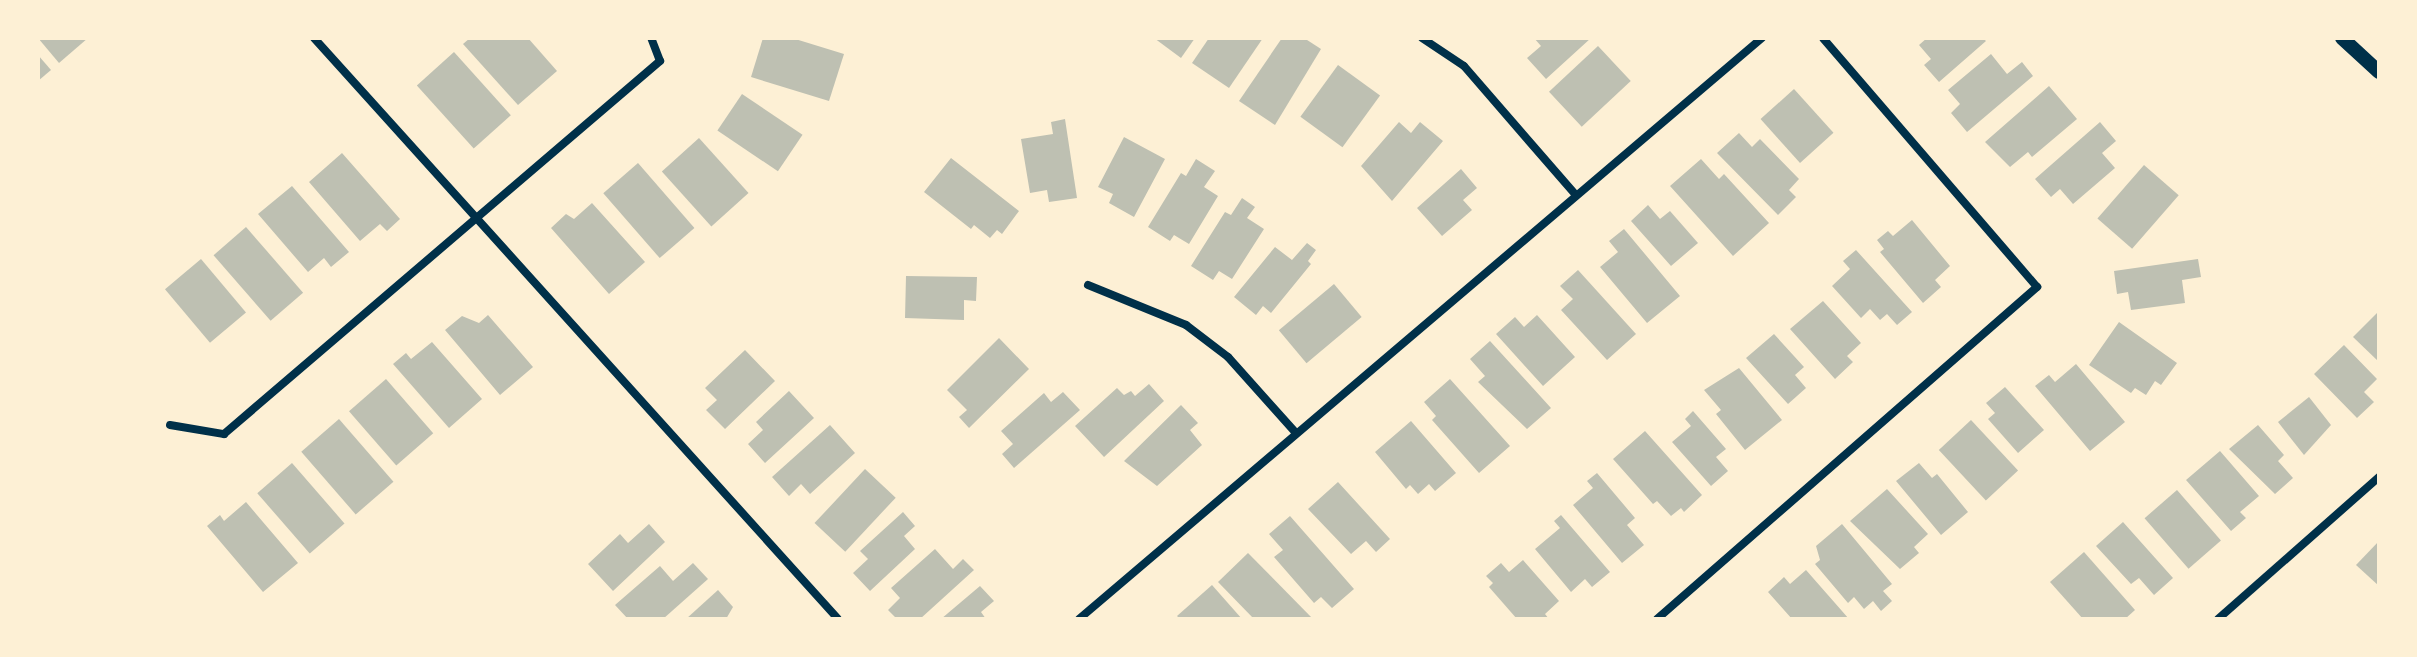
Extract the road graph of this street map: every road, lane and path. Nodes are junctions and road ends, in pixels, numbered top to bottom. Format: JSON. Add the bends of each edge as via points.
{"nodes":[{"id":1,"x":314,"y":38,"type":"edge"},
{"id":2,"x":651,"y":38,"type":"edge"},
{"id":3,"x":1422,"y":38,"type":"edge"},
{"id":4,"x":1762,"y":38,"type":"edge"},
{"id":5,"x":1823,"y":38,"type":"edge"},
{"id":6,"x":2342,"y":38,"type":"edge"},
{"id":7,"x":2379,"y":72,"type":"edge"},
{"id":8,"x":1575,"y":194,"type":"junction"},
{"id":9,"x":477,"y":221,"type":"junction"},
{"id":10,"x":1088,"y":285,"type":"dead end"},
{"id":11,"x":170,"y":425,"type":"dead end"},
{"id":12,"x":1296,"y":433,"type":"junction"},
{"id":13,"x":2379,"y":477,"type":"edge"},
{"id":14,"x":838,"y":619,"type":"edge"},
{"id":15,"x":1079,"y":619,"type":"edge"},
{"id":16,"x":1657,"y":619,"type":"edge"},
{"id":17,"x":2218,"y":619,"type":"edge"}],
"edges":[{"from":1,"to":9,"type":"street"},
{"from":2,"to":9,"type":"street","via":[[660,61]]},
{"from":3,"to":8,"type":"street","via":[[1464,66]]},
{"from":4,"to":8,"type":"street"},
{"from":5,"to":16,"type":"street","via":[[2037,287]]},
{"from":6,"to":7,"type":"street"},
{"from":8,"to":12,"type":"street"},
{"from":9,"to":11,"type":"street","via":[[224,434]]},
{"from":9,"to":14,"type":"street"},
{"from":10,"to":12,"type":"street","via":[[1186,325],[1228,357]]},
{"from":12,"to":15,"type":"street"},
{"from":13,"to":17,"type":"street"}]}
